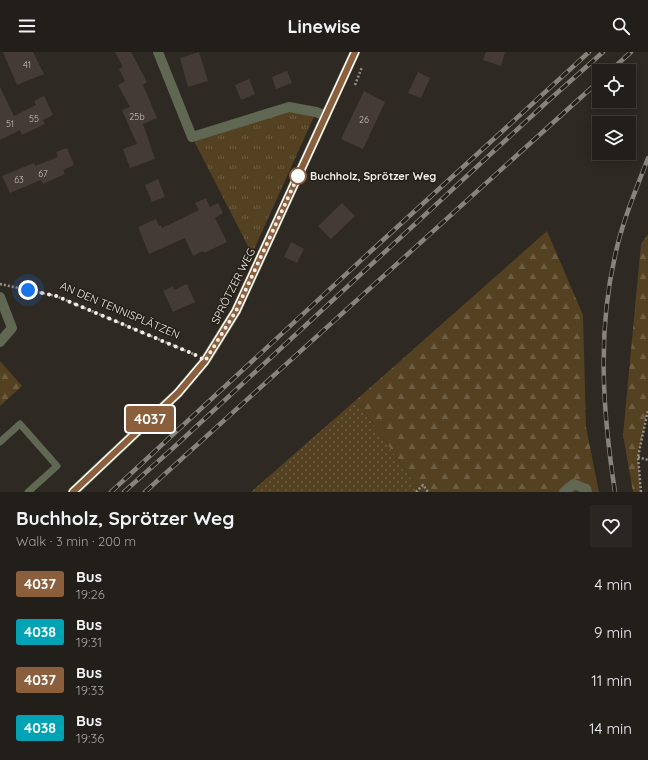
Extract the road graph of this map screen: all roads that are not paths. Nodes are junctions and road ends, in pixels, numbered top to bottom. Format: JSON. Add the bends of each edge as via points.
{"nodes":[{"id":1,"x":158,"y":52,"type":"edge"},
{"id":2,"x":355,"y":52,"type":"edge"},
{"id":3,"x":326,"y":116,"type":"junction"},
{"id":4,"x":0,"y":297,"type":"edge"},
{"id":5,"x":0,"y":342,"type":"edge"},
{"id":6,"x":0,"y":442,"type":"edge"},
{"id":7,"x":28,"y":492,"type":"edge"},
{"id":8,"x":73,"y":492,"type":"edge"},
{"id":9,"x":564,"y":492,"type":"edge"},
{"id":10,"x":587,"y":492,"type":"edge"}],
"edges":[{"from":1,"to":3,"type":"street","via":[[192,137],[289,107]]},
{"from":2,"to":3,"type":"street","name":"SPRÖTZER WEG"},
{"from":3,"to":8,"type":"street","name":"SPRÖTZER WEG","via":[[236,311],[205,361],[178,393]]},
{"from":4,"to":5,"type":"street","via":[[12,328]]},
{"from":6,"to":7,"type":"lane","via":[[20,424],[57,466]]},
{"from":9,"to":10,"type":"street","via":[[574,484],[586,489]]}]}
